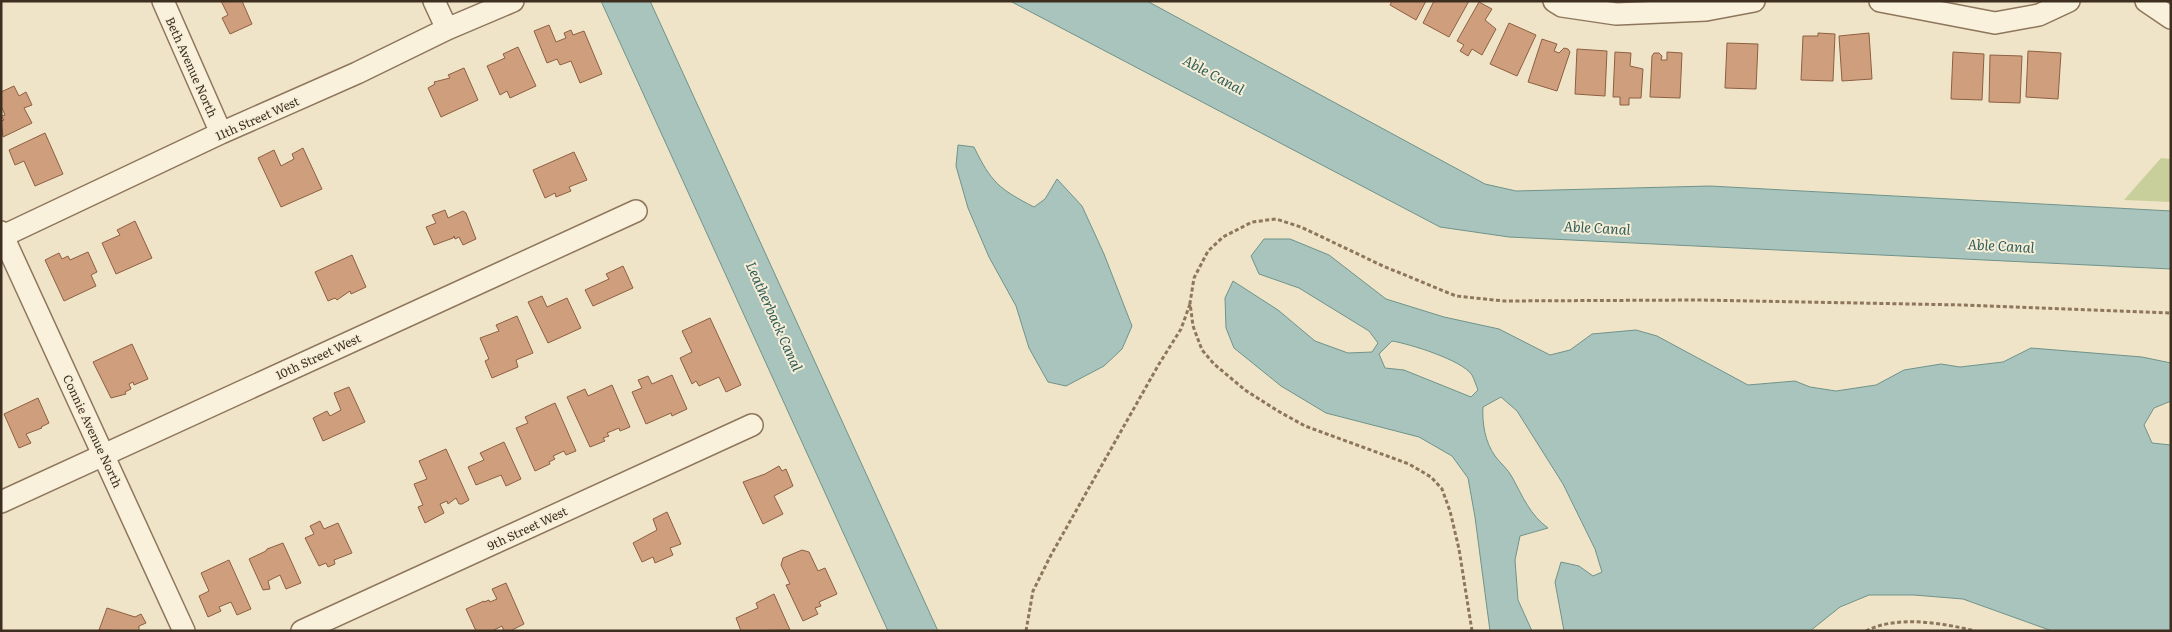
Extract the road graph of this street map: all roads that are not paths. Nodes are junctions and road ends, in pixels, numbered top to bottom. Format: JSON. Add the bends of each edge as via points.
{"nodes":[{"id":1,"x":163,"y":1,"type":"edge"},
{"id":2,"x":434,"y":1,"type":"edge"},
{"id":3,"x":513,"y":1,"type":"edge"},
{"id":4,"x":1554,"y":1,"type":"edge"},
{"id":5,"x":1754,"y":1,"type":"edge"},
{"id":6,"x":1880,"y":1,"type":"edge"},
{"id":7,"x":2069,"y":1,"type":"edge"},
{"id":8,"x":2146,"y":1,"type":"edge"},
{"id":9,"x":1729,"y":4,"type":"edge"},
{"id":10,"x":2171,"y":18,"type":"edge"},
{"id":11,"x":447,"y":29,"type":"junction"},
{"id":12,"x":221,"y":134,"type":"junction"},
{"id":13,"x":636,"y":211,"type":"dead end"},
{"id":14,"x":2,"y":235,"type":"edge"},
{"id":15,"x":752,"y":425,"type":"dead end"},
{"id":16,"x":104,"y":456,"type":"junction"},
{"id":17,"x":1,"y":502,"type":"edge"},
{"id":18,"x":184,"y":631,"type":"edge"},
{"id":19,"x":302,"y":631,"type":"edge"}],
"edges":[{"from":1,"to":12,"type":"street","name":"Beth Avenue North"},
{"from":2,"to":11,"type":"street"},
{"from":3,"to":11,"type":"street","name":"11th Street West"},
{"from":4,"to":9,"type":"street","via":[[1562,6],[1616,14],[1706,10]]},
{"from":5,"to":9,"type":"street"},
{"from":6,"to":7,"type":"street","via":[[1995,23],[2039,15]]},
{"from":8,"to":10,"type":"street"},
{"from":11,"to":12,"type":"street","name":"11th Street West"},
{"from":12,"to":14,"type":"street","name":"11th Street West"},
{"from":13,"to":16,"type":"street","name":"10th Street West"},
{"from":14,"to":16,"type":"street","name":"Connie Avenue North"},
{"from":15,"to":19,"type":"street","name":"9th Street West"},
{"from":16,"to":17,"type":"street","name":"10th Street West"},
{"from":16,"to":18,"type":"street","name":"Connie Avenue North"}]}
